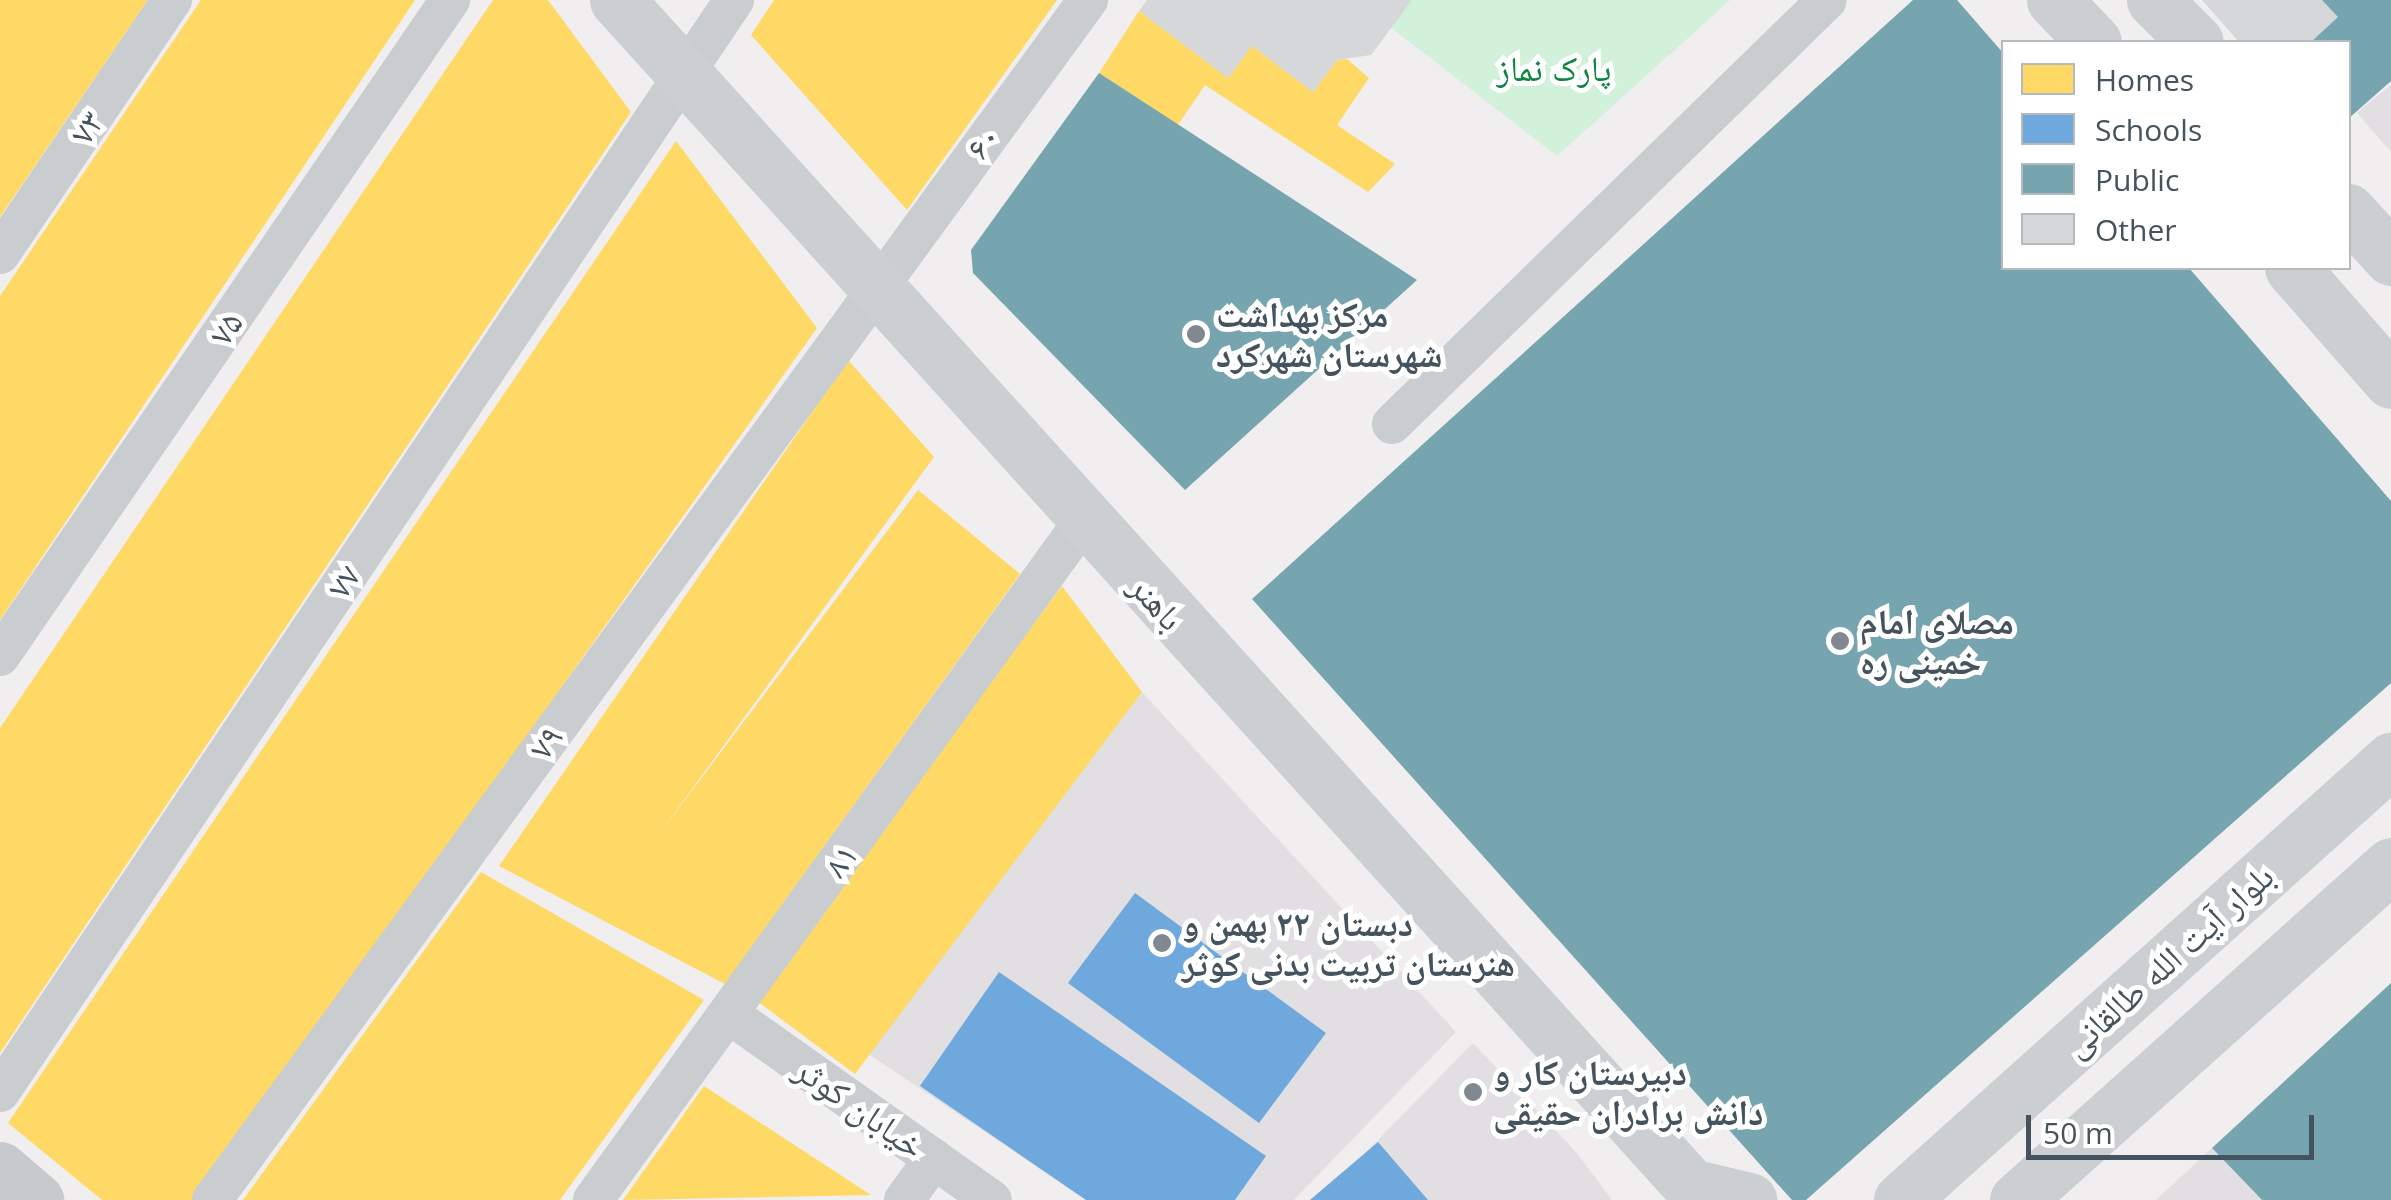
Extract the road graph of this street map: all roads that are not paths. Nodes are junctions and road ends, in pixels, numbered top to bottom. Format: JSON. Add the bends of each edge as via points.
{"nodes":[{"id":1,"x":172,"y":0,"type":"edge"},
{"id":2,"x":450,"y":0,"type":"edge"},
{"id":3,"x":617,"y":0,"type":"edge"},
{"id":4,"x":734,"y":0,"type":"edge"},
{"id":5,"x":1088,"y":0,"type":"edge"},
{"id":6,"x":1827,"y":0,"type":"edge"},
{"id":7,"x":2054,"y":0,"type":"edge"},
{"id":8,"x":2154,"y":0,"type":"edge"},
{"id":9,"x":2092,"y":40,"type":"edge"},
{"id":10,"x":2194,"y":40,"type":"edge"},
{"id":11,"x":686,"y":71,"type":"junction"},
{"id":12,"x":2351,"y":214,"type":"edge"},
{"id":13,"x":0,"y":254,"type":"edge"},
{"id":14,"x":2391,"y":258,"type":"edge"},
{"id":15,"x":2294,"y":270,"type":"edge"},
{"id":16,"x":877,"y":284,"type":"junction"},
{"id":17,"x":2391,"y":380,"type":"edge"},
{"id":18,"x":1392,"y":424,"type":"dead end"},
{"id":19,"x":1085,"y":519,"type":"junction"},
{"id":20,"x":0,"y":656,"type":"edge"},
{"id":21,"x":2391,"y":760,"type":"edge"},
{"id":22,"x":2391,"y":866,"type":"edge"},
{"id":23,"x":729,"y":1014,"type":"junction"},
{"id":24,"x":0,"y":1092,"type":"edge"},
{"id":25,"x":934,"y":1159,"type":"junction"},
{"id":26,"x":0,"y":1169,"type":"edge"},
{"id":27,"x":1693,"y":1195,"type":"edge"},
{"id":28,"x":1896,"y":1197,"type":"edge"},
{"id":29,"x":36,"y":1200,"type":"edge"},
{"id":30,"x":212,"y":1200,"type":"edge"},
{"id":31,"x":593,"y":1200,"type":"edge"},
{"id":32,"x":904,"y":1200,"type":"edge"},
{"id":33,"x":992,"y":1200,"type":"edge"},
{"id":34,"x":1749,"y":1200,"type":"edge"},
{"id":35,"x":2016,"y":1200,"type":"edge"}],
"edges":[{"from":1,"to":13,"type":"street","name":"۷۳"},
{"from":2,"to":20,"type":"street","name":"۷۵"},
{"from":3,"to":11,"type":"main road","name":"باهنر"},
{"from":4,"to":11,"type":"street","name":"۷۷"},
{"from":5,"to":16,"type":"street","name":"۶۰"},
{"from":6,"to":18,"type":"street"},
{"from":7,"to":9,"type":"main road"},
{"from":8,"to":10,"type":"main road"},
{"from":11,"to":16,"type":"main road","name":"باهنر"},
{"from":11,"to":24,"type":"street","name":"۷۷"},
{"from":12,"to":14,"type":"main road"},
{"from":15,"to":17,"type":"main road"},
{"from":16,"to":19,"type":"main road","name":"باهنر"},
{"from":16,"to":30,"type":"street","name":"۷۹"},
{"from":19,"to":23,"type":"street","name":"۸۱"},
{"from":19,"to":27,"type":"main road","name":"باهنر"},
{"from":21,"to":28,"type":"main road","name":"بلوار آیت الله طالقانی"},
{"from":22,"to":35,"type":"main road"},
{"from":23,"to":25,"type":"street","name":"خیابان کوثر"},
{"from":23,"to":31,"type":"street","name":"۸۱"},
{"from":25,"to":32,"type":"street"},
{"from":25,"to":33,"type":"street","name":"خیابان کوثر"},
{"from":26,"to":29,"type":"main road"},
{"from":27,"to":34,"type":"main road"}]}
